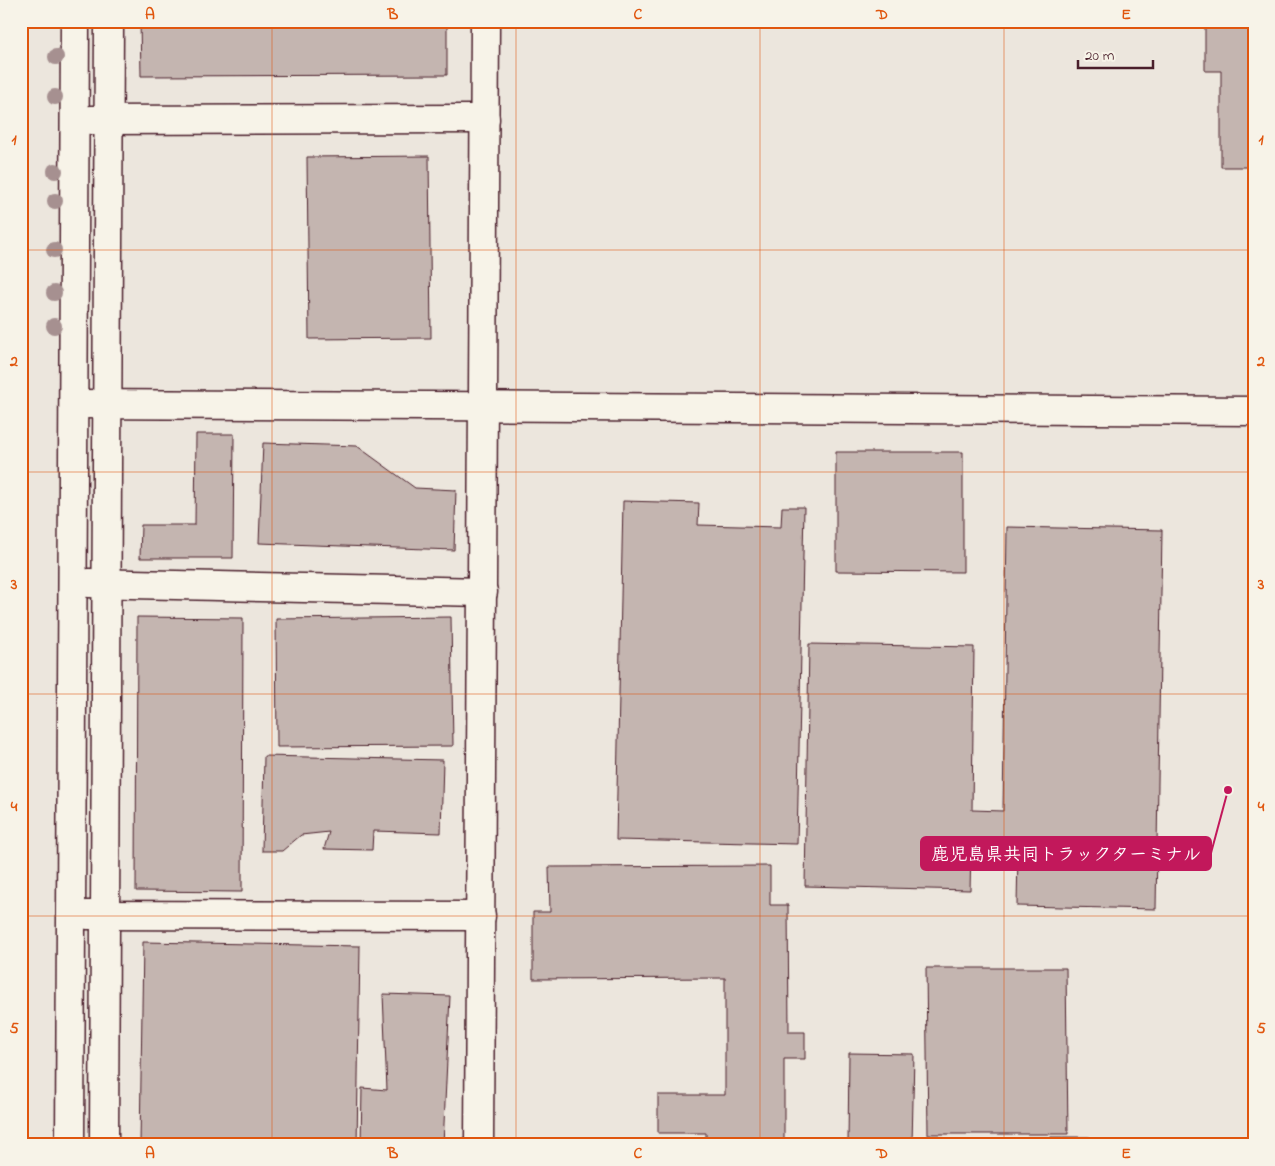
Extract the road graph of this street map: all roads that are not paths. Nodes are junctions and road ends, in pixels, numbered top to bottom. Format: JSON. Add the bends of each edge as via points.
{"nodes":[{"id":1,"x":75,"y":21,"type":"edge"},
{"id":2,"x":109,"y":21,"type":"edge"},
{"id":3,"x":485,"y":21,"type":"edge"},
{"id":4,"x":484,"y":119,"type":"junction"},
{"id":5,"x":74,"y":120,"type":"junction"},
{"id":6,"x":109,"y":120,"type":"junction"},
{"id":7,"x":74,"y":404,"type":"junction"},
{"id":8,"x":107,"y":405,"type":"junction"},
{"id":9,"x":484,"y":407,"type":"junction"},
{"id":10,"x":1254,"y":411,"type":"edge"},
{"id":11,"x":73,"y":583,"type":"junction"},
{"id":12,"x":107,"y":584,"type":"junction"},
{"id":13,"x":483,"y":592,"type":"junction"},
{"id":14,"x":71,"y":915,"type":"junction"},
{"id":15,"x":105,"y":915,"type":"junction"},
{"id":16,"x":481,"y":916,"type":"junction"},
{"id":17,"x":70,"y":1145,"type":"edge"},
{"id":18,"x":104,"y":1145,"type":"edge"},
{"id":19,"x":479,"y":1145,"type":"edge"}],
"edges":[{"from":1,"to":5,"type":"street"},
{"from":2,"to":6,"type":"street"},
{"from":3,"to":4,"type":"street"},
{"from":4,"to":6,"type":"street"},
{"from":4,"to":9,"type":"street"},
{"from":5,"to":6,"type":"street"},
{"from":5,"to":7,"type":"street"},
{"from":6,"to":8,"type":"street"},
{"from":7,"to":8,"type":"street"},
{"from":7,"to":11,"type":"street"},
{"from":8,"to":9,"type":"street"},
{"from":8,"to":12,"type":"street"},
{"from":9,"to":10,"type":"street"},
{"from":9,"to":13,"type":"street"},
{"from":11,"to":12,"type":"street"},
{"from":11,"to":14,"type":"street"},
{"from":12,"to":13,"type":"street"},
{"from":12,"to":15,"type":"street"},
{"from":13,"to":16,"type":"street"},
{"from":14,"to":15,"type":"street"},
{"from":14,"to":17,"type":"street"},
{"from":15,"to":16,"type":"street"},
{"from":15,"to":18,"type":"street"},
{"from":16,"to":19,"type":"street"}]}
